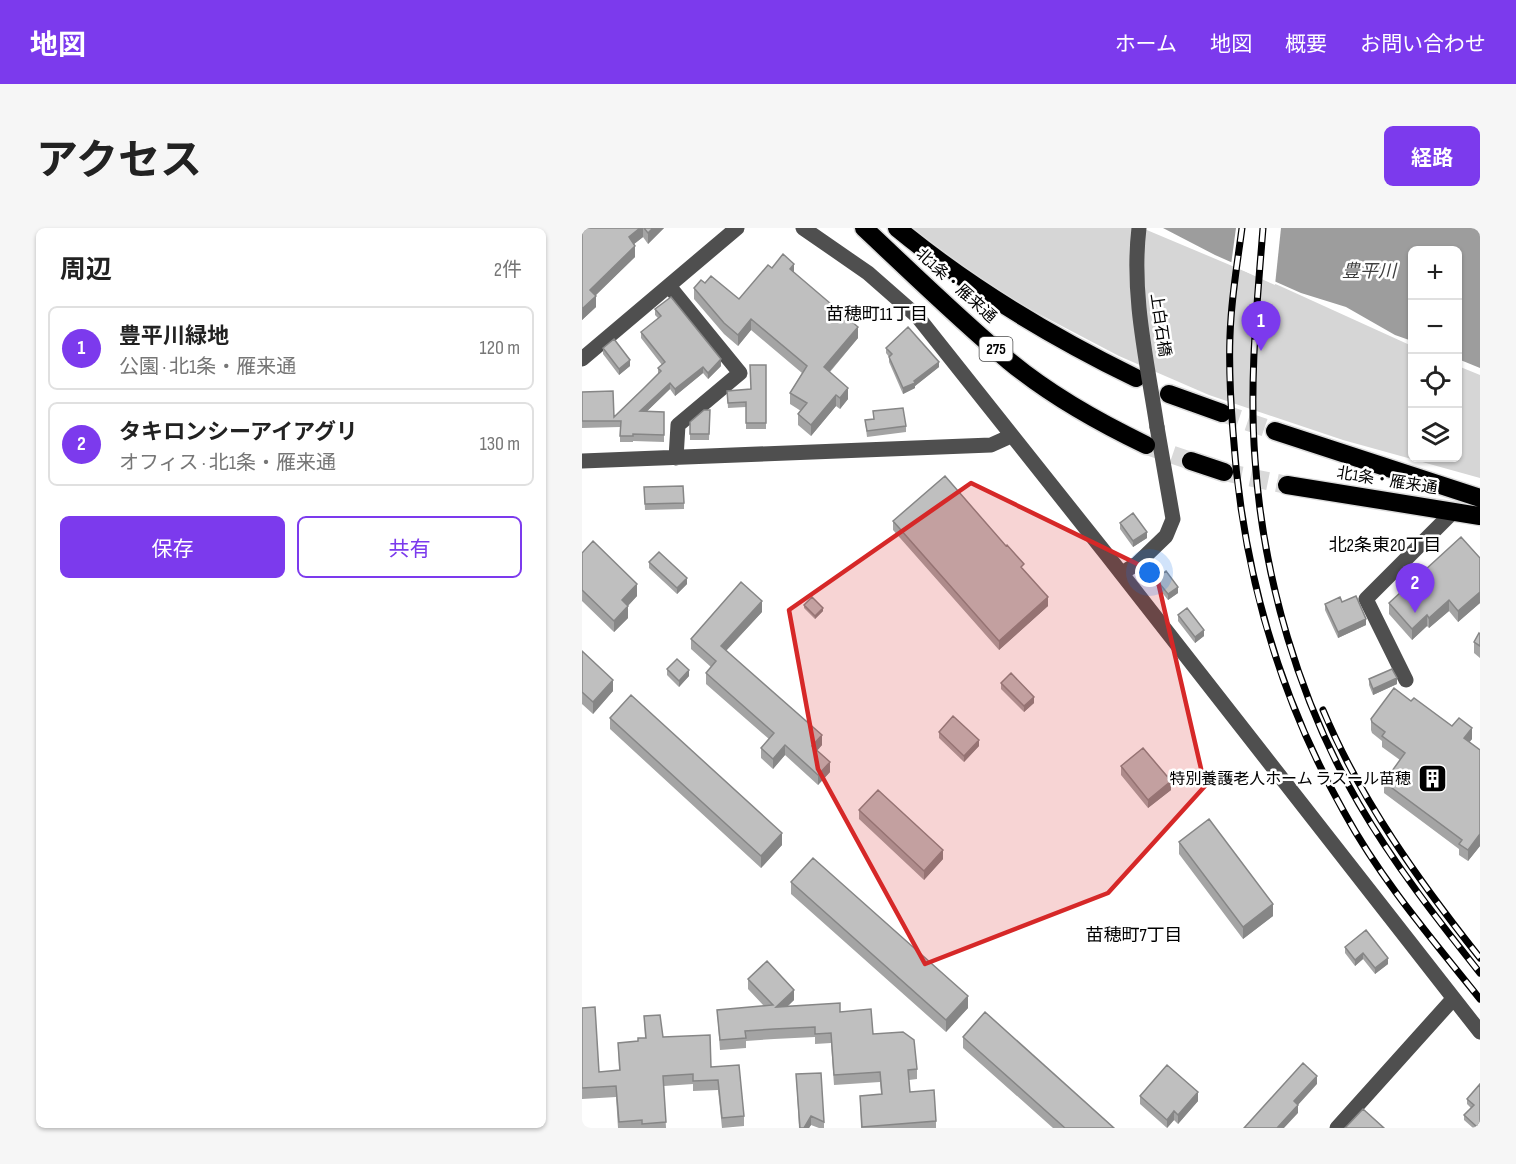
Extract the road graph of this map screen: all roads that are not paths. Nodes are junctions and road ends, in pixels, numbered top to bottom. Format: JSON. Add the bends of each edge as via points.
{"nodes":[{"id":1,"x":737,"y":228,"type":"edge"},
{"id":2,"x":803,"y":228,"type":"edge"},
{"id":3,"x":864,"y":228,"type":"edge"},
{"id":4,"x":897,"y":228,"type":"edge"},
{"id":5,"x":1139,"y":228,"type":"edge"},
{"id":6,"x":669,"y":286,"type":"junction"},
{"id":7,"x":582,"y":359,"type":"edge"},
{"id":8,"x":1136,"y":378,"type":"dead end"},
{"id":9,"x":1169,"y":394,"type":"dead end"},
{"id":10,"x":1222,"y":413,"type":"tunnel mouth"},
{"id":11,"x":1275,"y":431,"type":"tunnel mouth"},
{"id":12,"x":1011,"y":436,"type":"junction"},
{"id":13,"x":1146,"y":445,"type":"tunnel mouth"},
{"id":14,"x":676,"y":458,"type":"junction"},
{"id":15,"x":582,"y":461,"type":"edge"},
{"id":16,"x":1191,"y":461,"type":"tunnel mouth"},
{"id":17,"x":1224,"y":472,"type":"tunnel mouth"},
{"id":18,"x":1287,"y":485,"type":"tunnel mouth"},
{"id":19,"x":1480,"y":498,"type":"edge"},
{"id":20,"x":1454,"y":512,"type":"junction"},
{"id":21,"x":1480,"y":516,"type":"edge"},
{"id":22,"x":1122,"y":573,"type":"junction"},
{"id":23,"x":1406,"y":680,"type":"dead end"},
{"id":24,"x":1453,"y":999,"type":"junction"},
{"id":25,"x":1480,"y":1032,"type":"edge"},
{"id":26,"x":1337,"y":1128,"type":"edge"}],
"edges":[{"from":1,"to":6,"type":"street"},
{"from":2,"to":12,"type":"street","via":[[868,273],[917,316]]},
{"from":3,"to":13,"type":"highway","name":"北1条・雁来通","number":"275","via":[[1010,362],[1058,396]]},
{"from":4,"to":8,"type":"highway","name":"北1条・雁来通","number":"275","via":[[1015,312]]},
{"from":5,"to":22,"type":"street","name":"上白石橋","bridge":true,"via":[[1135,258],[1138,300],[1173,519],[1166,536]]},
{"from":6,"to":7,"type":"street"},
{"from":6,"to":14,"type":"street","via":[[740,373],[678,425]]},
{"from":9,"to":10,"type":"highway"},
{"from":11,"to":19,"type":"highway","name":"北1条・雁来通"},
{"from":12,"to":14,"type":"street","via":[[991,445]]},
{"from":12,"to":22,"type":"street"},
{"from":14,"to":15,"type":"street"},
{"from":16,"to":17,"type":"highway"},
{"from":18,"to":20,"type":"highway","name":"北1条・雁来通"},
{"from":20,"to":21,"type":"highway","name":"北1条・雁来通"},
{"from":20,"to":23,"type":"street","via":[[1366,599]]},
{"from":22,"to":24,"type":"street"},
{"from":24,"to":25,"type":"street"},
{"from":24,"to":26,"type":"street"}]}
